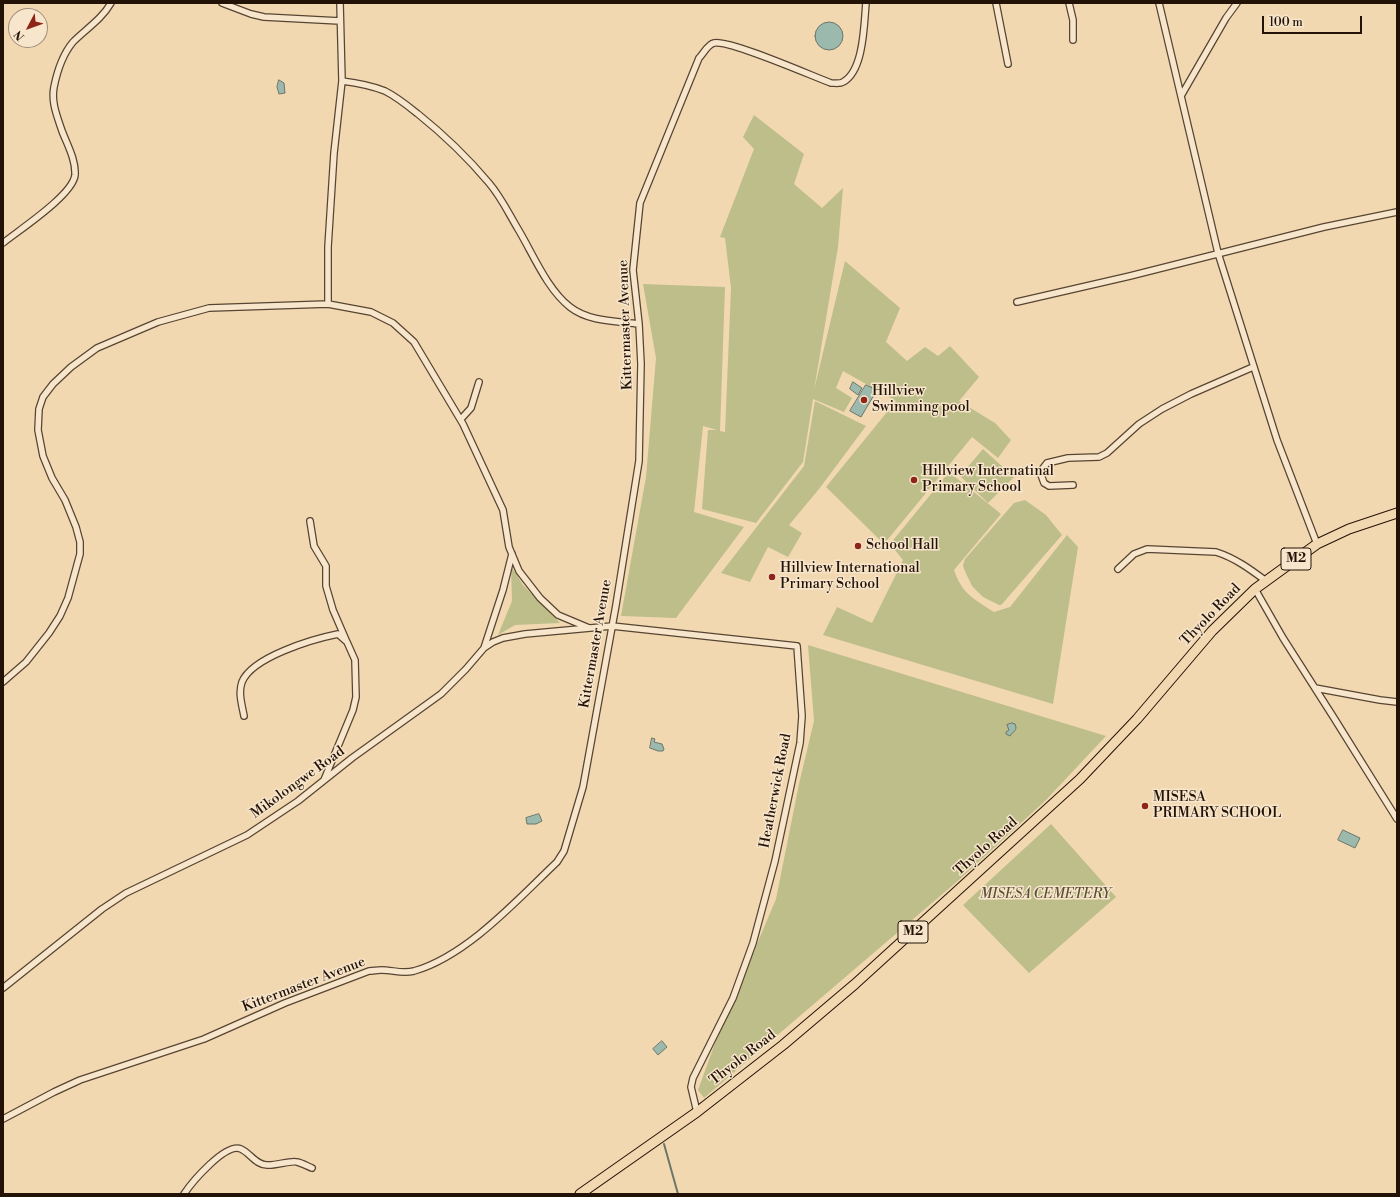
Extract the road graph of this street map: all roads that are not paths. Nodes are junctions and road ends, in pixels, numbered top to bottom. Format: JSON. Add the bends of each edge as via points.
{"nodes":[{"id":1,"x":111,"y":3,"type":"edge"},
{"id":2,"x":222,"y":3,"type":"edge"},
{"id":3,"x":340,"y":3,"type":"edge"},
{"id":4,"x":866,"y":3,"type":"edge"},
{"id":5,"x":996,"y":3,"type":"edge"},
{"id":6,"x":1069,"y":3,"type":"edge"},
{"id":7,"x":1159,"y":3,"type":"edge"},
{"id":8,"x":1237,"y":3,"type":"edge"},
{"id":9,"x":340,"y":21,"type":"junction"},
{"id":10,"x":1073,"y":40,"type":"dead end"},
{"id":11,"x":1008,"y":64,"type":"dead end"},
{"id":12,"x":342,"y":81,"type":"junction"},
{"id":13,"x":1181,"y":96,"type":"junction"},
{"id":14,"x":1397,"y":212,"type":"edge"},
{"id":15,"x":3,"y":243,"type":"edge"},
{"id":16,"x":1218,"y":253,"type":"junction"},
{"id":17,"x":1017,"y":302,"type":"dead end"},
{"id":18,"x":328,"y":304,"type":"junction"},
{"id":19,"x":640,"y":324,"type":"junction"},
{"id":20,"x":1253,"y":367,"type":"junction"},
{"id":21,"x":478,"y":382,"type":"dead end"},
{"id":22,"x":461,"y":419,"type":"junction"},
{"id":23,"x":1073,"y":485,"type":"dead end"},
{"id":24,"x":1397,"y":513,"type":"edge"},
{"id":25,"x":310,"y":521,"type":"dead end"},
{"id":26,"x":1317,"y":544,"type":"junction"},
{"id":27,"x":512,"y":554,"type":"junction"},
{"id":28,"x":1118,"y":569,"type":"dead end"},
{"id":29,"x":1266,"y":580,"type":"junction"},
{"id":30,"x":1256,"y":589,"type":"junction"},
{"id":31,"x":612,"y":626,"type":"junction"},
{"id":32,"x":590,"y":629,"type":"junction"},
{"id":33,"x":347,"y":642,"type":"junction"},
{"id":34,"x":484,"y":648,"type":"junction"},
{"id":35,"x":3,"y":682,"type":"edge"},
{"id":36,"x":1315,"y":688,"type":"junction"},
{"id":37,"x":1397,"y":702,"type":"edge"},
{"id":38,"x":244,"y":716,"type":"dead end"},
{"id":39,"x":324,"y":781,"type":"junction"},
{"id":40,"x":1397,"y":819,"type":"edge"},
{"id":41,"x":3,"y":988,"type":"edge"},
{"id":42,"x":697,"y":1112,"type":"junction"},
{"id":43,"x":3,"y":1119,"type":"edge"},
{"id":44,"x":312,"y":1168,"type":"dead end"},
{"id":45,"x":184,"y":1194,"type":"edge"},
{"id":46,"x":580,"y":1194,"type":"edge"}],
"edges":[{"from":1,"to":15,"type":"street","via":[[69,47],[53,88],[55,112],[73,163],[75,176],[72,183],[51,205]]},
{"from":2,"to":9,"type":"street","via":[[264,17]]},
{"from":3,"to":9,"type":"street"},
{"from":4,"to":19,"type":"street","name":"Kittermaster Avenue","via":[[858,62],[851,75],[843,82],[831,83],[725,43],[711,44],[699,58],[640,203],[633,270]]},
{"from":5,"to":11,"type":"street"},
{"from":6,"to":10,"type":"street","via":[[1073,20]]},
{"from":7,"to":13,"type":"street"},
{"from":8,"to":13,"type":"street"},
{"from":9,"to":12,"type":"street"},
{"from":12,"to":18,"type":"street","via":[[328,247]]},
{"from":12,"to":19,"type":"street","via":[[365,84],[387,92],[435,128],[490,184],[544,274],[570,307],[600,320]]},
{"from":13,"to":16,"type":"street"},
{"from":14,"to":16,"type":"street"},
{"from":16,"to":17,"type":"street"},
{"from":16,"to":20,"type":"street"},
{"from":18,"to":22,"type":"street","via":[[371,312],[393,323],[414,342]]},
{"from":18,"to":35,"type":"street","via":[[209,308],[158,322],[97,348],[53,384],[43,397],[39,409],[38,430],[43,456],[76,527],[80,554],[68,598],[60,616],[26,662]]},
{"from":19,"to":31,"type":"street","name":"Kittermaster Avenue","via":[[639,461]]},
{"from":20,"to":23,"type":"street","via":[[1162,409],[1139,424],[1107,453],[1099,457],[1068,458],[1048,463],[1040,472],[1044,483],[1049,486]]},
{"from":20,"to":26,"type":"street","via":[[1277,440]]},
{"from":21,"to":22,"type":"street","via":[[472,408]]},
{"from":22,"to":27,"type":"street","via":[[503,510]]},
{"from":24,"to":26,"type":"highway","name":"Thyolo Road","number":"M2","via":[[1349,529]]},
{"from":25,"to":33,"type":"street","via":[[314,546],[326,566],[326,586],[333,610]]},
{"from":26,"to":29,"type":"highway","name":"Thyolo Road","number":"M2"},
{"from":27,"to":32,"type":"street","via":[[519,571],[540,598],[558,615]]},
{"from":27,"to":34,"type":"street"},
{"from":28,"to":29,"type":"street","via":[[1134,554],[1147,549],[1216,552],[1246,566]]},
{"from":29,"to":30,"type":"highway","name":"Thyolo Road","number":"M2"},
{"from":30,"to":36,"type":"street"},
{"from":30,"to":42,"type":"highway","name":"Thyolo Road","number":"M2","via":[[1212,631],[1137,719],[1057,802],[856,984]]},
{"from":31,"to":32,"type":"street","name":"Mikolongwe Road"},
{"from":31,"to":42,"type":"street","name":"Heatherwick Road","via":[[797,646],[802,716],[800,743],[775,861],[753,943],[733,998],[693,1078],[691,1087]]},
{"from":31,"to":43,"type":"street","name":"Kittermaster Avenue","via":[[583,787],[564,852],[557,862],[497,920],[449,956],[425,967],[402,973],[369,971],[204,1038],[80,1080]]},
{"from":32,"to":34,"type":"street","name":"Mikolongwe Road","via":[[525,634],[503,638]]},
{"from":33,"to":38,"type":"street","via":[[338,634],[323,637],[272,655],[256,666],[244,677],[241,684],[240,696]]},
{"from":33,"to":39,"type":"street","via":[[354,660],[356,697]]},
{"from":34,"to":39,"type":"street","name":"Mikolongwe Road","via":[[441,694]]},
{"from":36,"to":37,"type":"street"},
{"from":36,"to":40,"type":"street"},
{"from":39,"to":41,"type":"street","name":"Mikolongwe Road","via":[[247,835],[126,893],[89,919]]},
{"from":42,"to":46,"type":"highway","name":"Thyolo Road","number":"M2"},
{"from":44,"to":45,"type":"street","via":[[296,1162],[267,1165],[258,1162],[242,1149],[236,1148],[228,1150],[213,1162]]}]}
